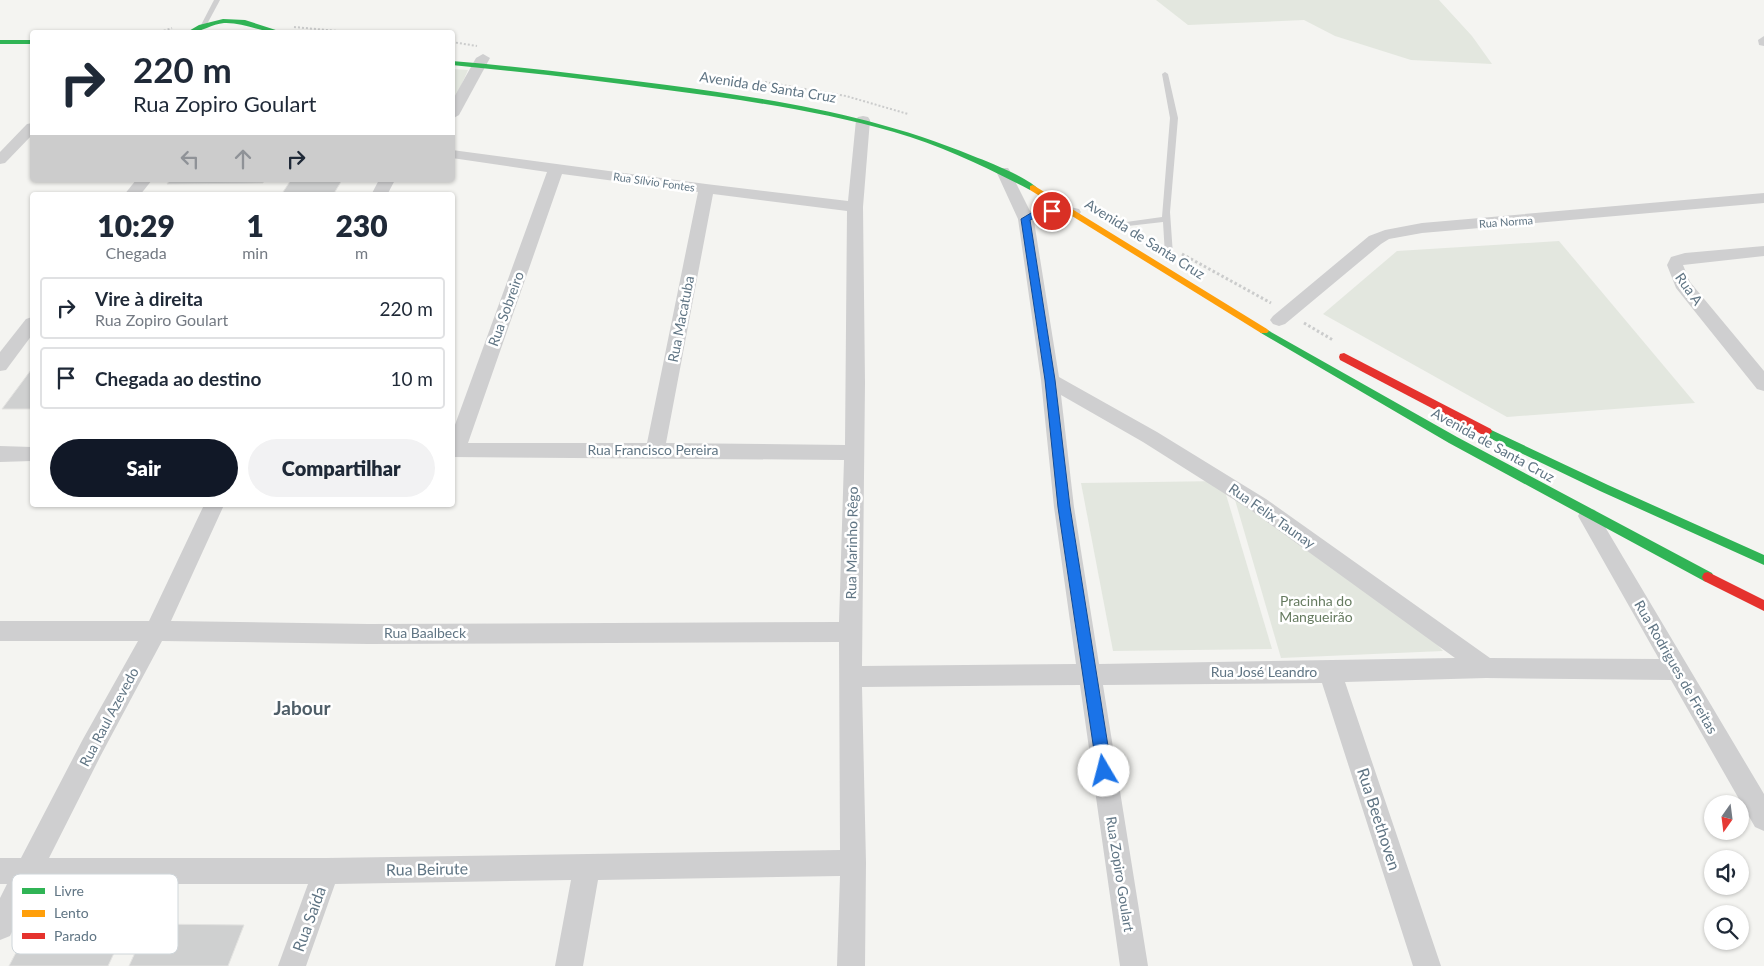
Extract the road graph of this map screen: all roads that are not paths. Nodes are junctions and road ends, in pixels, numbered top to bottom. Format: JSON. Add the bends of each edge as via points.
{"nodes":[{"id":1,"x":216,"y":0,"type":"edge"},
{"id":2,"x":204,"y":25,"type":"junction"},
{"id":3,"x":194,"y":30,"type":"edge"},
{"id":4,"x":271,"y":30,"type":"edge"},
{"id":5,"x":30,"y":34,"type":"edge"},
{"id":6,"x":0,"y":35,"type":"edge"},
{"id":7,"x":0,"y":42,"type":"edge"},
{"id":8,"x":30,"y":42,"type":"edge"},
{"id":9,"x":455,"y":56,"type":"edge"},
{"id":10,"x":480,"y":62,"type":"junction"},
{"id":11,"x":455,"y":63,"type":"edge"},
{"id":12,"x":1165,"y":74,"type":"dead end"},
{"id":13,"x":455,"y":109,"type":"edge"},
{"id":14,"x":863,"y":120,"type":"junction"},
{"id":15,"x":30,"y":130,"type":"edge"},
{"id":16,"x":455,"y":154,"type":"edge"},
{"id":17,"x":0,"y":160,"type":"edge"},
{"id":18,"x":556,"y":168,"type":"junction"},
{"id":19,"x":1003,"y":171,"type":"junction"},
{"id":20,"x":142,"y":182,"type":"edge"},
{"id":21,"x":706,"y":189,"type":"junction"},
{"id":22,"x":134,"y":192,"type":"edge"},
{"id":23,"x":1764,"y":198,"type":"edge"},
{"id":24,"x":855,"y":207,"type":"junction"},
{"id":25,"x":1079,"y":209,"type":"junction"},
{"id":26,"x":1026,"y":219,"type":"junction"},
{"id":27,"x":1166,"y":219,"type":"junction"},
{"id":28,"x":1114,"y":223,"type":"joint"},
{"id":29,"x":1135,"y":235,"type":"dead end"},
{"id":30,"x":1764,"y":251,"type":"edge"},
{"id":31,"x":1169,"y":255,"type":"dead end"},
{"id":32,"x":1279,"y":320,"type":"dead end"},
{"id":33,"x":30,"y":326,"type":"edge"},
{"id":34,"x":1331,"y":349,"type":"dead end"},
{"id":35,"x":0,"y":365,"type":"edge"},
{"id":36,"x":1050,"y":380,"type":"junction"},
{"id":37,"x":1764,"y":384,"type":"edge"},
{"id":38,"x":455,"y":447,"type":"edge"},
{"id":39,"x":455,"y":450,"type":"edge"},
{"id":40,"x":656,"y":450,"type":"junction"},
{"id":41,"x":854,"y":453,"type":"junction"},
{"id":42,"x":0,"y":454,"type":"edge"},
{"id":43,"x":30,"y":454,"type":"edge"},
{"id":44,"x":213,"y":507,"type":"edge"},
{"id":45,"x":1588,"y":516,"type":"junction"},
{"id":46,"x":1764,"y":560,"type":"edge"},
{"id":47,"x":1764,"y":606,"type":"edge"},
{"id":48,"x":156,"y":630,"type":"junction"},
{"id":49,"x":0,"y":631,"type":"edge"},
{"id":50,"x":850,"y":632,"type":"junction"},
{"id":51,"x":1486,"y":668,"type":"junction"},
{"id":52,"x":1678,"y":670,"type":"junction"},
{"id":53,"x":1330,"y":672,"type":"junction"},
{"id":54,"x":1090,"y":674,"type":"junction"},
{"id":55,"x":851,"y":678,"type":"junction"},
{"id":56,"x":1764,"y":818,"type":"edge"},
{"id":57,"x":853,"y":863,"type":"junction"},
{"id":58,"x":587,"y":867,"type":"junction"},
{"id":59,"x":0,"y":871,"type":"edge"},
{"id":60,"x":30,"y":871,"type":"junction"},
{"id":61,"x":326,"y":871,"type":"junction"},
{"id":62,"x":28,"y":874,"type":"edge"},
{"id":63,"x":12,"y":904,"type":"edge"},
{"id":64,"x":0,"y":926,"type":"edge"},
{"id":65,"x":292,"y":966,"type":"edge"},
{"id":66,"x":569,"y":966,"type":"edge"},
{"id":67,"x":851,"y":966,"type":"edge"},
{"id":68,"x":1134,"y":966,"type":"edge"},
{"id":69,"x":1427,"y":966,"type":"edge"}],
"edges":[{"from":1,"to":2,"type":"lane"},
{"from":2,"to":3,"type":"main road"},
{"from":2,"to":4,"type":"main road","via":[[245,22]]},
{"from":5,"to":6,"type":"main road"},
{"from":7,"to":8,"type":"main road"},
{"from":9,"to":10,"type":"main road","name":"Avenida de Santa Cruz"},
{"from":10,"to":11,"type":"main road","name":"Avenida de Santa Cruz"},
{"from":10,"to":13,"type":"street"},
{"from":10,"to":14,"type":"main road","name":"Avenida de Santa Cruz","via":[[782,103]]},
{"from":10,"to":25,"type":"main road","name":"Avenida de Santa Cruz","via":[[773,94],[870,112],[922,127],[1012,166]]},
{"from":12,"to":27,"type":"lane","via":[[1174,118]]},
{"from":14,"to":19,"type":"main road","name":"Avenida de Santa Cruz","via":[[918,136]]},
{"from":14,"to":24,"type":"street","name":"Rua Marinho Rêgo"},
{"from":15,"to":17,"type":"street"},
{"from":16,"to":18,"type":"street","name":"Rua Sílvio Fontes"},
{"from":18,"to":21,"type":"street","name":"Rua Sílvio Fontes"},
{"from":18,"to":38,"type":"street","name":"Rua Sobreiro"},
{"from":19,"to":25,"type":"main road","name":"Avenida de Santa Cruz"},
{"from":19,"to":26,"type":"street","name":"Rua Zopiro Goulart"},
{"from":20,"to":22,"type":"street"},
{"from":21,"to":24,"type":"street","name":"Rua Sílvio Fontes"},
{"from":21,"to":40,"type":"street","name":"Rua Macatuba"},
{"from":23,"to":32,"type":"street","name":"Rua Norma","via":[[1422,228],[1385,235],[1362,249]]},
{"from":24,"to":41,"type":"street","name":"Rua Marinho Rêgo"},
{"from":25,"to":26,"type":"street","via":[[1046,211]]},
{"from":25,"to":45,"type":"main road","name":"Avenida de Santa Cruz","via":[[1268,333]]},
{"from":26,"to":36,"type":"street","name":"Rua Zopiro Goulart"},
{"from":27,"to":28,"type":"lane"},
{"from":27,"to":31,"type":"lane"},
{"from":28,"to":29,"type":"main road","name":"Avenida de Santa Cruz"},
{"from":30,"to":37,"type":"street","name":"Rua A","via":[[1685,258],[1674,265],[1682,284]]},
{"from":33,"to":35,"type":"street"},
{"from":34,"to":46,"type":"main road","name":"Avenida de Santa Cruz","via":[[1400,388],[1608,491]]},
{"from":36,"to":51,"type":"street","name":"Rua Felix Taunay","via":[[1259,505]]},
{"from":36,"to":54,"type":"street","name":"Rua Zopiro Goulart","via":[[1064,507]]},
{"from":39,"to":40,"type":"street","name":"Rua Francisco Pereira"},
{"from":40,"to":41,"type":"street","name":"Rua Francisco Pereira"},
{"from":41,"to":50,"type":"street","name":"Rua Marinho Rêgo"},
{"from":42,"to":43,"type":"street"},
{"from":44,"to":48,"type":"street","name":"Rua Raul Azevedo"},
{"from":45,"to":47,"type":"main road","name":"Avenida de Santa Cruz"},
{"from":45,"to":52,"type":"street","name":"Rua Rodrigues de Freitas"},
{"from":48,"to":49,"type":"street","name":"Rua Baalbeck"},
{"from":48,"to":50,"type":"street","name":"Rua Baalbeck","via":[[368,634]]},
{"from":48,"to":60,"type":"street","name":"Rua Raul Azevedo","via":[[92,747]]},
{"from":50,"to":55,"type":"street","name":"Rua Marinho Rêgo"},
{"from":51,"to":52,"type":"street","name":"Rua José Leandro"},
{"from":51,"to":53,"type":"street","name":"Rua José Leandro"},
{"from":52,"to":56,"type":"street","name":"Rua Rodrigues de Freitas"},
{"from":53,"to":54,"type":"street","name":"Rua José Leandro"},
{"from":53,"to":69,"type":"street","name":"Rua Beethoven"},
{"from":54,"to":55,"type":"street","name":"Rua José Leandro"},
{"from":54,"to":68,"type":"street","name":"Rua Zopiro Goulart"},
{"from":55,"to":57,"type":"street","name":"Rua Marinho Rêgo"},
{"from":57,"to":58,"type":"street","name":"Rua Beirute"},
{"from":57,"to":67,"type":"street","name":"Rua Marinho Rêgo"},
{"from":58,"to":61,"type":"street","name":"Rua Beirute"},
{"from":58,"to":66,"type":"street"},
{"from":59,"to":60,"type":"street","name":"Rua Beirute"},
{"from":60,"to":61,"type":"street","name":"Rua Beirute"},
{"from":60,"to":62,"type":"street","name":"Rua Raul Azevedo"},
{"from":61,"to":65,"type":"street","name":"Rua Saída"},
{"from":63,"to":64,"type":"street","name":"Rua Raul Azevedo"}]}
